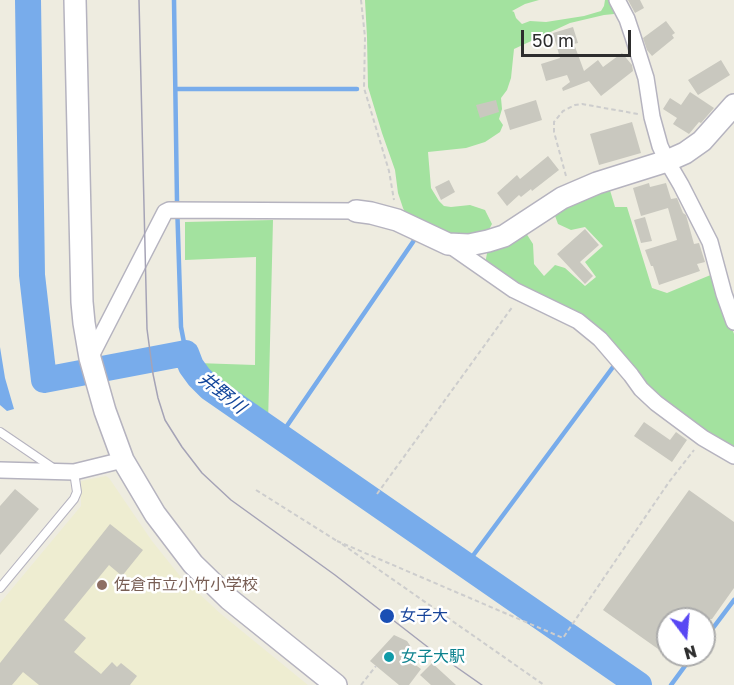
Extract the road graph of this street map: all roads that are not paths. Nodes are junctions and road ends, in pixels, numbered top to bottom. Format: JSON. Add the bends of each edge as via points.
{"nodes":[{"id":1,"x":75,"y":0,"type":"edge"},
{"id":2,"x":617,"y":0,"type":"edge"},
{"id":3,"x":734,"y":105,"type":"edge"},
{"id":4,"x":667,"y":161,"type":"junction"},
{"id":5,"x":356,"y":211,"type":"joint"},
{"id":6,"x":448,"y":244,"type":"junction"},
{"id":7,"x":734,"y":322,"type":"edge"},
{"id":8,"x":90,"y":358,"type":"junction"},
{"id":9,"x":0,"y":432,"type":"edge"},
{"id":10,"x":734,"y":456,"type":"edge"},
{"id":11,"x":123,"y":460,"type":"junction"},
{"id":12,"x":66,"y":472,"type":"junction"},
{"id":13,"x":2,"y":473,"type":"edge"},
{"id":14,"x":0,"y":588,"type":"edge"},
{"id":15,"x":336,"y":685,"type":"edge"}],
"edges":[{"from":1,"to":8,"type":"street","via":[[82,302]]},
{"from":2,"to":4,"type":"street","via":[[646,78],[652,117]]},
{"from":3,"to":4,"type":"street","via":[[702,141]]},
{"from":4,"to":6,"type":"street","via":[[562,198],[504,236],[469,245]]},
{"from":4,"to":7,"type":"street","via":[[710,242]]},
{"from":5,"to":6,"type":"street","via":[[392,219]]},
{"from":5,"to":8,"type":"street","via":[[165,212]]},
{"from":6,"to":10,"type":"street","via":[[521,294],[578,321],[600,339],[656,403]]},
{"from":8,"to":11,"type":"street"},
{"from":9,"to":12,"type":"lane"},
{"from":11,"to":12,"type":"street"},
{"from":11,"to":15,"type":"street","via":[[155,514],[193,564],[229,599]]},
{"from":12,"to":13,"type":"street"},
{"from":12,"to":14,"type":"lane","via":[[77,492],[74,499]]}]}
